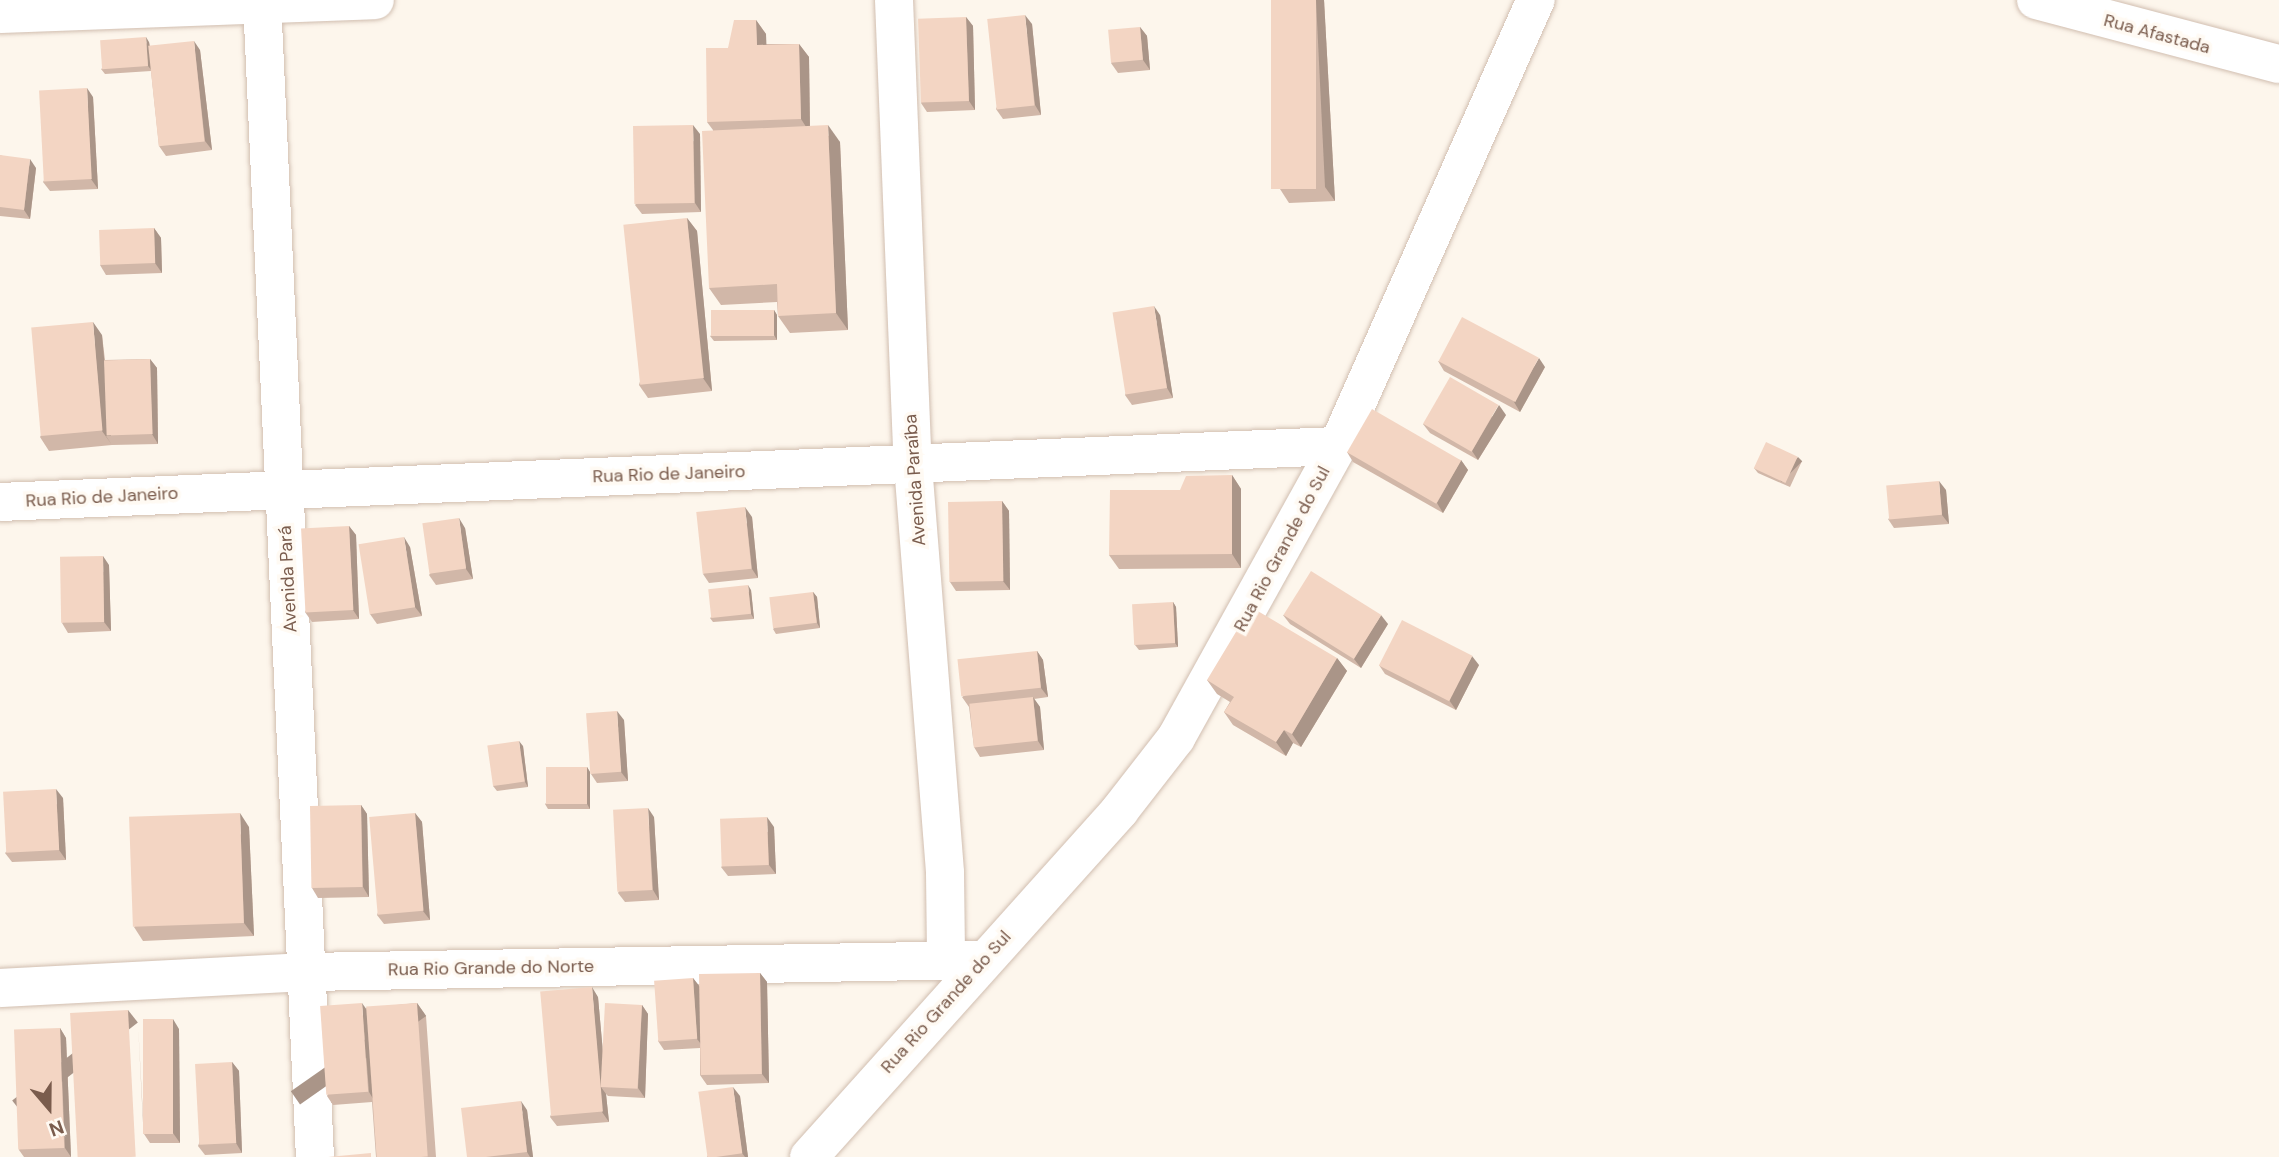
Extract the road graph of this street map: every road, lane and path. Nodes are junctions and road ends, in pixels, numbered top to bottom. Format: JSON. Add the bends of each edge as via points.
{"nodes":[{"id":1,"x":375,"y":0,"type":"edge"},
{"id":2,"x":894,"y":0,"type":"edge"},
{"id":3,"x":1536,"y":0,"type":"edge"},
{"id":4,"x":2036,"y":0,"type":"edge"},
{"id":5,"x":262,"y":2,"type":"edge"},
{"id":6,"x":0,"y":14,"type":"edge"},
{"id":7,"x":2279,"y":64,"type":"edge"},
{"id":8,"x":1338,"y":446,"type":"junction"},
{"id":9,"x":913,"y":465,"type":"junction"},
{"id":10,"x":283,"y":489,"type":"junction"},
{"id":11,"x":0,"y":502,"type":"edge"},
{"id":12,"x":964,"y":959,"type":"junction"},
{"id":13,"x":307,"y":972,"type":"junction"},
{"id":14,"x":0,"y":988,"type":"edge"},
{"id":15,"x":315,"y":1157,"type":"edge"},
{"id":16,"x":809,"y":1157,"type":"edge"}],
"edges":[{"from":1,"to":5,"type":"street"},
{"from":2,"to":9,"type":"street","name":"Avenida Paraíba"},
{"from":3,"to":8,"type":"street","name":"Rua Rio Grande do Sul"},
{"from":4,"to":7,"type":"street","name":"Rua Afastada"},
{"from":5,"to":6,"type":"street"},
{"from":5,"to":10,"type":"street","name":"Avenida Pará"},
{"from":8,"to":9,"type":"street","name":"Rua Rio de Janeiro"},
{"from":8,"to":12,"type":"street","name":"Rua Rio Grande do Sul","via":[[1175,738],[1120,810]]},
{"from":9,"to":10,"type":"street","name":"Rua Rio de Janeiro"},
{"from":9,"to":12,"type":"street","name":"Avenida Paraíba","via":[[945,873]]},
{"from":10,"to":11,"type":"street","name":"Rua Rio de Janeiro"},
{"from":10,"to":13,"type":"street","name":"Avenida Pará"},
{"from":12,"to":13,"type":"street","name":"Rua Rio Grande do Norte"},
{"from":12,"to":16,"type":"street","name":"Rua Rio Grande do Sul"},
{"from":13,"to":14,"type":"street","name":"Rua Rio Grande do Norte"},
{"from":13,"to":15,"type":"street","name":"Avenida Pará"}]}
